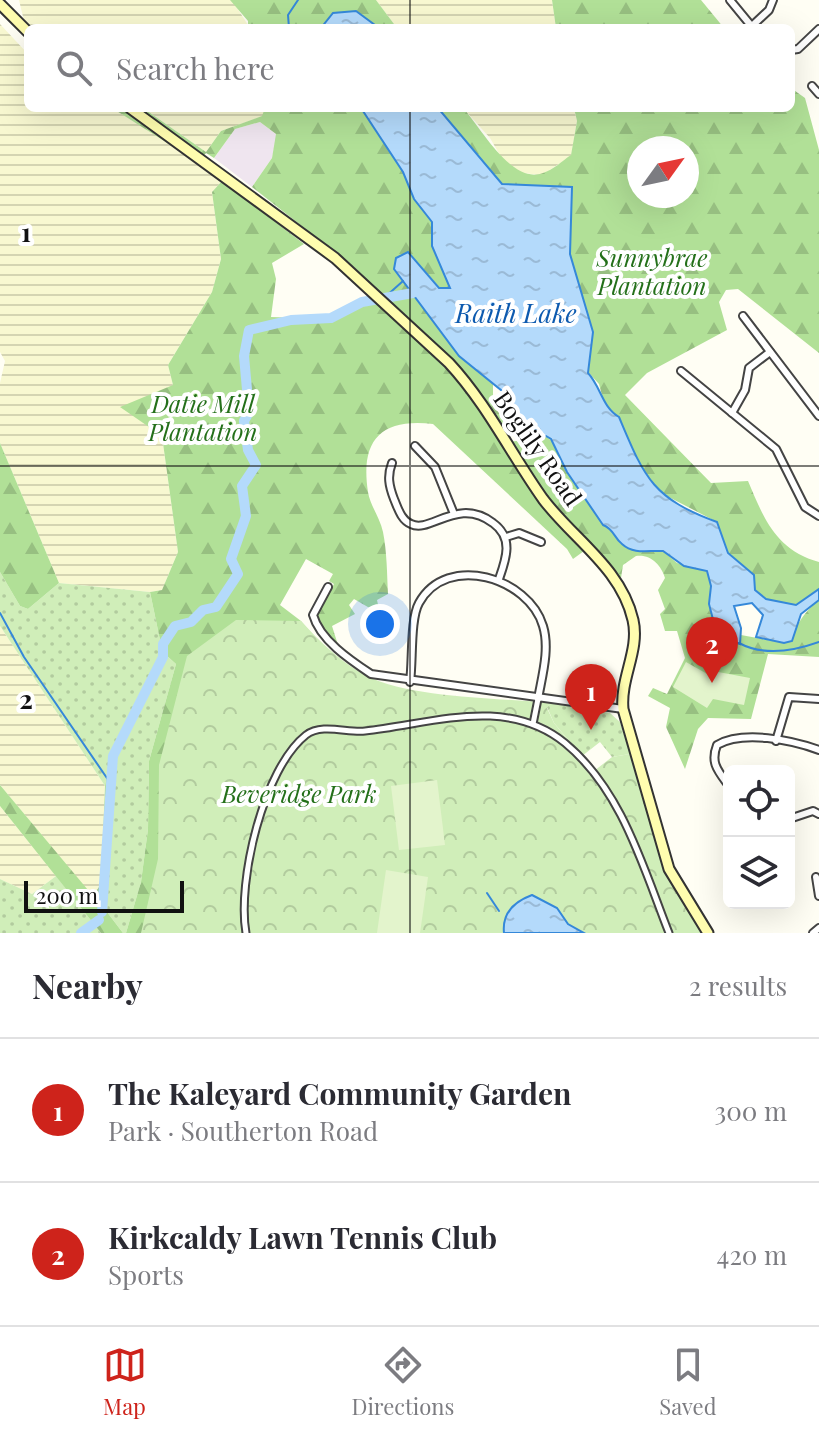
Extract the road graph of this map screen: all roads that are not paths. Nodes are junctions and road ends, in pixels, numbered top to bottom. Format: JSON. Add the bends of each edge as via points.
{"nodes":[{"id":1,"x":730,"y":0,"type":"edge"},
{"id":2,"x":773,"y":0,"type":"edge"},
{"id":3,"x":0,"y":4,"type":"edge"},
{"id":4,"x":750,"y":24,"type":"edge"},
{"id":5,"x":755,"y":24,"type":"edge"},
{"id":6,"x":24,"y":28,"type":"edge"},
{"id":7,"x":819,"y":29,"type":"edge"},
{"id":8,"x":795,"y":49,"type":"edge"},
{"id":9,"x":812,"y":86,"type":"dead end"},
{"id":10,"x":819,"y":94,"type":"edge"},
{"id":11,"x":135,"y":112,"type":"edge"},
{"id":12,"x":743,"y":316,"type":"dead end"},
{"id":13,"x":770,"y":352,"type":"junction"},
{"id":14,"x":681,"y":371,"type":"dead end"},
{"id":15,"x":732,"y":413,"type":"junction"},
{"id":16,"x":819,"y":416,"type":"edge"},
{"id":17,"x":415,"y":446,"type":"dead end"},
{"id":18,"x":392,"y":463,"type":"dead end"},
{"id":19,"x":454,"y":514,"type":"junction"},
{"id":20,"x":819,"y":516,"type":"edge"},
{"id":21,"x":506,"y":537,"type":"junction"},
{"id":22,"x":541,"y":542,"type":"dead end"},
{"id":23,"x":499,"y":579,"type":"junction"},
{"id":24,"x":328,"y":587,"type":"dead end"},
{"id":25,"x":410,"y":682,"type":"junction"},
{"id":26,"x":538,"y":699,"type":"junction"},
{"id":27,"x":819,"y":699,"type":"edge"},
{"id":28,"x":623,"y":709,"type":"junction"},
{"id":29,"x":533,"y":724,"type":"junction"},
{"id":30,"x":776,"y":741,"type":"junction"},
{"id":31,"x":819,"y":750,"type":"edge"},
{"id":32,"x":723,"y":778,"type":"edge"},
{"id":33,"x":819,"y":814,"type":"edge"},
{"id":34,"x":795,"y":817,"type":"edge"},
{"id":35,"x":816,"y":877,"type":"dead end"},
{"id":36,"x":819,"y":896,"type":"edge"},
{"id":37,"x":819,"y":928,"type":"edge"},
{"id":38,"x":246,"y":933,"type":"edge"},
{"id":39,"x":669,"y":933,"type":"edge"},
{"id":40,"x":708,"y":933,"type":"edge"},
{"id":41,"x":813,"y":933,"type":"edge"}],
"edges":[{"from":1,"to":4,"type":"street"},
{"from":2,"to":5,"type":"street"},
{"from":3,"to":6,"type":"main road"},
{"from":7,"to":8,"type":"street"},
{"from":9,"to":10,"type":"street"},
{"from":11,"to":28,"type":"main road","name":"Boglily Road","via":[[335,258],[466,381],[546,503],[617,583],[635,635],[622,689]]},
{"from":12,"to":13,"type":"street"},
{"from":13,"to":15,"type":"street","via":[[749,368],[745,390]]},
{"from":13,"to":16,"type":"street"},
{"from":14,"to":15,"type":"street"},
{"from":15,"to":20,"type":"street","via":[[776,449],[805,507]]},
{"from":17,"to":19,"type":"street","via":[[435,467]]},
{"from":18,"to":19,"type":"street","via":[[389,486],[401,516],[411,525]]},
{"from":19,"to":21,"type":"street","via":[[482,515]]},
{"from":21,"to":22,"type":"street","via":[[519,533]]},
{"from":21,"to":23,"type":"street"},
{"from":23,"to":25,"type":"street","via":[[460,577],[427,592],[415,614]]},
{"from":23,"to":26,"type":"street","via":[[522,593],[543,626]]},
{"from":24,"to":25,"type":"street","via":[[313,615],[316,625],[371,674]]},
{"from":25,"to":26,"type":"street"},
{"from":26,"to":28,"type":"street"},
{"from":26,"to":29,"type":"street"},
{"from":27,"to":30,"type":"street","via":[[789,697]]},
{"from":28,"to":40,"type":"main road","name":"Boglily Road","via":[[669,869]]},
{"from":29,"to":38,"type":"street","via":[[459,716],[305,736],[291,752],[265,805],[246,869]]},
{"from":29,"to":39,"type":"street","via":[[566,744],[611,799]]},
{"from":30,"to":31,"type":"street"},
{"from":30,"to":32,"type":"street","via":[[728,739],[717,745],[713,756]]},
{"from":33,"to":34,"type":"street"},
{"from":35,"to":36,"type":"street"},
{"from":37,"to":41,"type":"street"}]}
